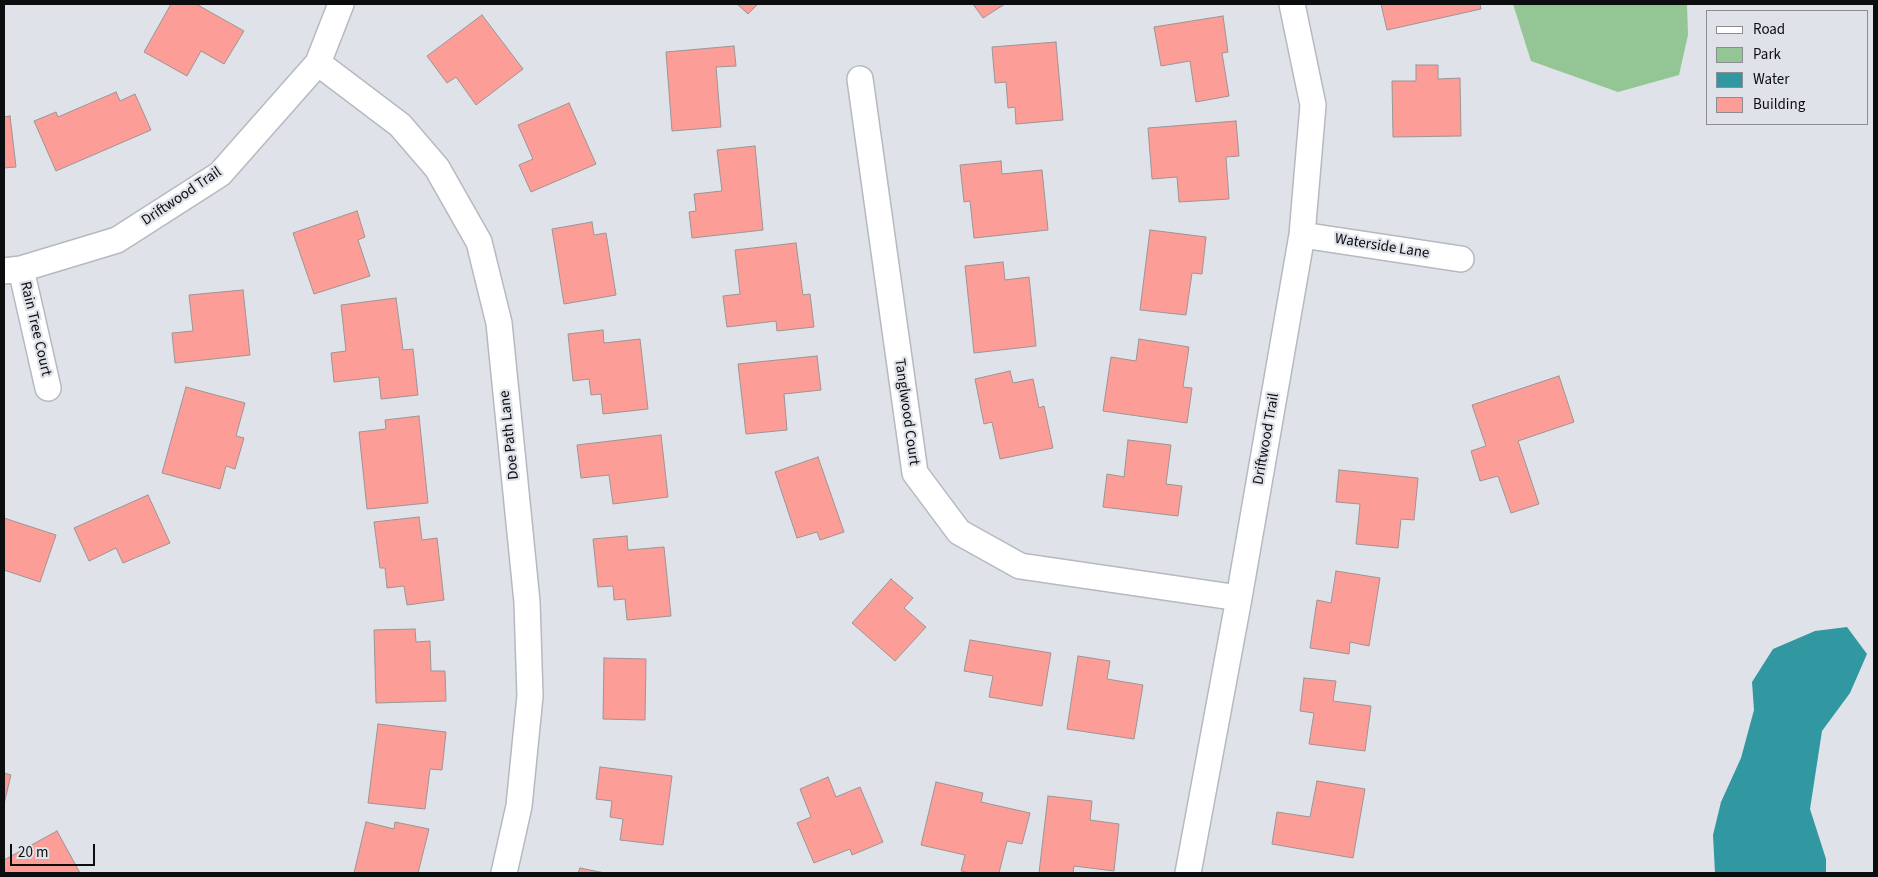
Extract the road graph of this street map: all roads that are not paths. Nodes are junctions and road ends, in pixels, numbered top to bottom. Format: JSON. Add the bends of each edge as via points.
{"nodes":[{"id":1,"x":341,"y":4,"type":"edge"},
{"id":2,"x":1292,"y":4,"type":"edge"},
{"id":3,"x":318,"y":63,"type":"junction"},
{"id":4,"x":860,"y":79,"type":"dead end"},
{"id":5,"x":1302,"y":235,"type":"junction"},
{"id":6,"x":1461,"y":259,"type":"dead end"},
{"id":7,"x":12,"y":270,"type":"edge"},
{"id":8,"x":48,"y":388,"type":"dead end"},
{"id":9,"x":1239,"y":598,"type":"junction"},
{"id":10,"x":504,"y":873,"type":"edge"},
{"id":11,"x":1188,"y":873,"type":"edge"}],
"edges":[{"from":1,"to":3,"type":"street","name":"Driftwood Trail"},
{"from":2,"to":5,"type":"street","name":"Driftwood Trail","via":[[1313,106]]},
{"from":3,"to":7,"type":"street","name":"Driftwood Trail","via":[[220,174],[117,240]]},
{"from":3,"to":10,"type":"street","name":"Doe Path Lane","via":[[400,125],[437,168],[479,242],[499,323],[526,602],[530,696],[519,806]]},
{"from":4,"to":9,"type":"street","name":"Tanglwood Court","via":[[915,473],[920,480],[959,532],[1020,566]]},
{"from":5,"to":6,"type":"street","name":"Waterside Lane"},
{"from":5,"to":9,"type":"street","name":"Driftwood Trail"},
{"from":7,"to":8,"type":"street","name":"Rain Tree Court"},
{"from":9,"to":11,"type":"street","name":"Driftwood Trail"}]}
